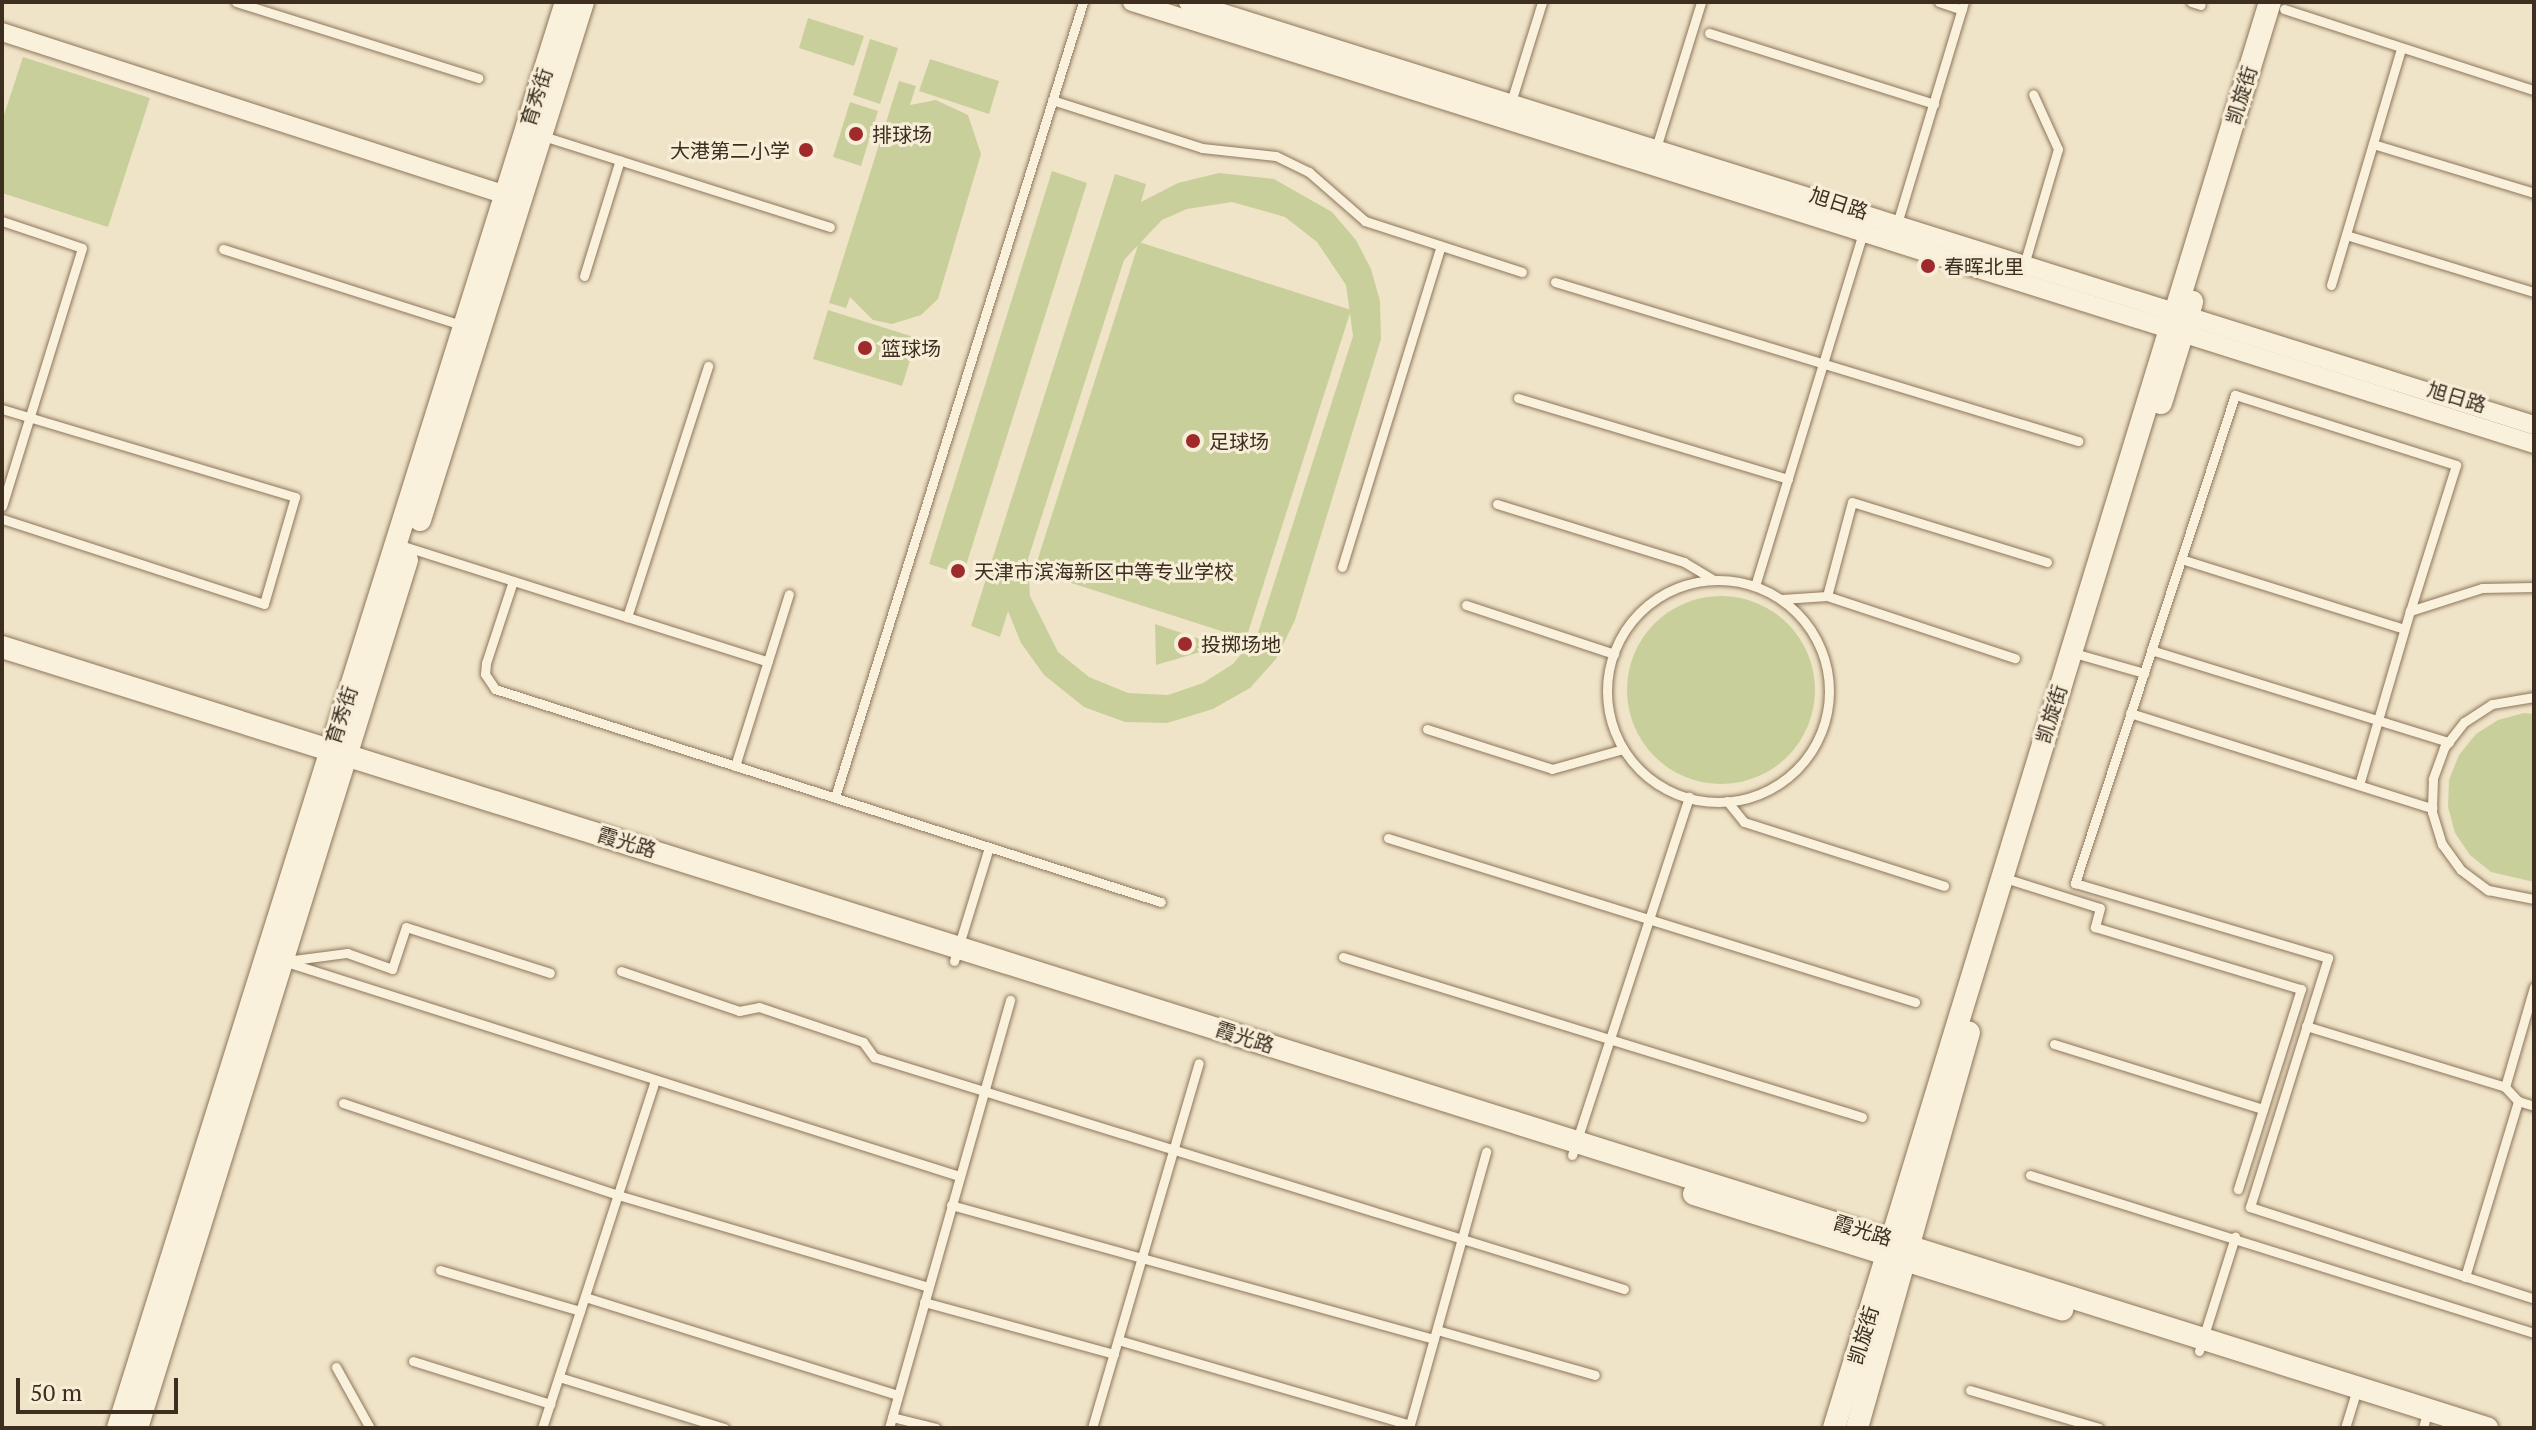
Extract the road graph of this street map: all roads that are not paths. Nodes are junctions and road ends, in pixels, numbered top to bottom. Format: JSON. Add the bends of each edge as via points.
{"nodes":[{"id":1,"x":236,"y":2,"type":"edge"},
{"id":2,"x":566,"y":2,"type":"edge"},
{"id":3,"x":583,"y":2,"type":"edge"},
{"id":4,"x":1083,"y":2,"type":"edge"},
{"id":5,"x":1132,"y":2,"type":"edge"},
{"id":6,"x":1188,"y":2,"type":"edge"},
{"id":7,"x":1542,"y":2,"type":"edge"},
{"id":8,"x":1701,"y":2,"type":"edge"},
{"id":9,"x":1939,"y":2,"type":"edge"},
{"id":10,"x":2280,"y":4,"type":"edge"},
{"id":11,"x":1152,"y":5,"type":"edge"},
{"id":12,"x":1963,"y":6,"type":"edge"},
{"id":13,"x":2,"y":32,"type":"edge"},
{"id":14,"x":1709,"y":33,"type":"dead end"},
{"id":15,"x":2401,"y":48,"type":"junction"},
{"id":16,"x":478,"y":78,"type":"dead end"},
{"id":17,"x":2534,"y":90,"type":"edge"},
{"id":18,"x":2033,"y":94,"type":"dead end"},
{"id":19,"x":1052,"y":100,"type":"junction"},
{"id":20,"x":1934,"y":104,"type":"junction"},
{"id":21,"x":1508,"y":111,"type":"junction"},
{"id":22,"x":533,"y":133,"type":"junction"},
{"id":23,"x":2373,"y":144,"type":"junction"},
{"id":24,"x":1653,"y":157,"type":"junction"},
{"id":25,"x":620,"y":160,"type":"junction"},
{"id":26,"x":2534,"y":193,"type":"edge"},
{"id":27,"x":513,"y":197,"type":"junction"},
{"id":28,"x":2,"y":221,"type":"edge"},
{"id":29,"x":1865,"y":224,"type":"junction"},
{"id":30,"x":1897,"y":224,"type":"junction"},
{"id":31,"x":830,"y":227,"type":"dead end"},
{"id":32,"x":2346,"y":235,"type":"junction"},
{"id":33,"x":1892,"y":242,"type":"junction"},
{"id":34,"x":1441,"y":246,"type":"junction"},
{"id":35,"x":223,"y":249,"type":"dead end"},
{"id":36,"x":1522,"y":272,"type":"dead end"},
{"id":37,"x":2021,"y":274,"type":"junction"},
{"id":38,"x":584,"y":276,"type":"dead end"},
{"id":39,"x":1555,"y":282,"type":"dead end"},
{"id":40,"x":2331,"y":285,"type":"dead end"},
{"id":41,"x":2534,"y":292,"type":"edge"},
{"id":42,"x":2178,"y":323,"type":"junction"},
{"id":43,"x":472,"y":328,"type":"junction"},
{"id":44,"x":1823,"y":364,"type":"junction"},
{"id":45,"x":708,"y":366,"type":"dead end"},
{"id":46,"x":1518,"y":398,"type":"dead end"},
{"id":47,"x":2,"y":409,"type":"edge"},
{"id":48,"x":32,"y":418,"type":"junction"},
{"id":49,"x":2534,"y":425,"type":"edge"},
{"id":50,"x":2078,"y":441,"type":"dead end"},
{"id":51,"x":2534,"y":444,"type":"edge"},
{"id":52,"x":1788,"y":479,"type":"junction"},
{"id":53,"x":1497,"y":504,"type":"dead end"},
{"id":54,"x":2,"y":506,"type":"edge"},
{"id":55,"x":2,"y":519,"type":"edge"},
{"id":56,"x":404,"y":546,"type":"junction"},
{"id":57,"x":2181,"y":559,"type":"junction"},
{"id":58,"x":2047,"y":562,"type":"dead end"},
{"id":59,"x":1342,"y":567,"type":"dead end"},
{"id":60,"x":1712,"y":579,"type":"junction"},
{"id":61,"x":513,"y":581,"type":"junction"},
{"id":62,"x":1755,"y":586,"type":"junction"},
{"id":63,"x":2534,"y":587,"type":"edge"},
{"id":64,"x":789,"y":594,"type":"dead end"},
{"id":65,"x":1827,"y":596,"type":"junction"},
{"id":66,"x":1782,"y":599,"type":"junction"},
{"id":67,"x":1466,"y":605,"type":"dead end"},
{"id":68,"x":2410,"y":611,"type":"junction"},
{"id":69,"x":627,"y":617,"type":"junction"},
{"id":70,"x":2404,"y":629,"type":"junction"},
{"id":71,"x":2,"y":647,"type":"edge"},
{"id":72,"x":2151,"y":650,"type":"junction"},
{"id":73,"x":1614,"y":654,"type":"junction"},
{"id":74,"x":2081,"y":655,"type":"junction"},
{"id":75,"x":2015,"y":658,"type":"dead end"},
{"id":76,"x":2,"y":662,"type":"edge"},
{"id":77,"x":768,"y":662,"type":"junction"},
{"id":78,"x":2144,"y":673,"type":"junction"},
{"id":79,"x":2534,"y":697,"type":"edge"},
{"id":80,"x":2130,"y":713,"type":"junction"},
{"id":81,"x":2378,"y":720,"type":"junction"},
{"id":82,"x":1427,"y":729,"type":"dead end"},
{"id":83,"x":2449,"y":742,"type":"junction"},
{"id":84,"x":1623,"y":749,"type":"junction"},
{"id":85,"x":336,"y":758,"type":"junction"},
{"id":86,"x":735,"y":766,"type":"junction"},
{"id":87,"x":2359,"y":785,"type":"junction"},
{"id":88,"x":835,"y":797,"type":"junction"},
{"id":89,"x":1689,"y":797,"type":"junction"},
{"id":90,"x":1727,"y":801,"type":"junction"},
{"id":91,"x":2432,"y":808,"type":"junction"},
{"id":92,"x":1388,"y":838,"type":"dead end"},
{"id":93,"x":989,"y":847,"type":"junction"},
{"id":94,"x":2011,"y":880,"type":"junction"},
{"id":95,"x":1944,"y":886,"type":"dead end"},
{"id":96,"x":2534,"y":899,"type":"edge"},
{"id":97,"x":1161,"y":902,"type":"dead end"},
{"id":98,"x":1649,"y":919,"type":"junction"},
{"id":99,"x":957,"y":954,"type":"junction"},
{"id":100,"x":1343,"y":957,"type":"dead end"},
{"id":101,"x":274,"y":958,"type":"junction"},
{"id":102,"x":621,"y":971,"type":"dead end"},
{"id":103,"x":550,"y":973,"type":"dead end"},
{"id":104,"x":2534,"y":987,"type":"edge"},
{"id":105,"x":1010,"y":1000,"type":"dead end"},
{"id":106,"x":1915,"y":1002,"type":"dead end"},
{"id":107,"x":2306,"y":1026,"type":"junction"},
{"id":108,"x":1609,"y":1040,"type":"junction"},
{"id":109,"x":2054,"y":1044,"type":"dead end"},
{"id":110,"x":1199,"y":1063,"type":"dead end"},
{"id":111,"x":655,"y":1080,"type":"junction"},
{"id":112,"x":2505,"y":1087,"type":"junction"},
{"id":113,"x":983,"y":1091,"type":"junction"},
{"id":114,"x":2518,"y":1101,"type":"junction"},
{"id":115,"x":343,"y":1103,"type":"dead end"},
{"id":116,"x":2534,"y":1106,"type":"edge"},
{"id":117,"x":2263,"y":1109,"type":"junction"},
{"id":118,"x":1862,"y":1117,"type":"dead end"},
{"id":119,"x":1574,"y":1148,"type":"junction"},
{"id":120,"x":1173,"y":1152,"type":"junction"},
{"id":121,"x":1486,"y":1152,"type":"dead end"},
{"id":122,"x":2030,"y":1175,"type":"dead end"},
{"id":123,"x":959,"y":1176,"type":"junction"},
{"id":124,"x":2238,"y":1189,"type":"dead end"},
{"id":125,"x":618,"y":1195,"type":"junction"},
{"id":126,"x":951,"y":1205,"type":"junction"},
{"id":127,"x":2235,"y":1237,"type":"junction"},
{"id":128,"x":1463,"y":1239,"type":"junction"},
{"id":129,"x":1899,"y":1250,"type":"junction"},
{"id":130,"x":1141,"y":1259,"type":"junction"},
{"id":131,"x":440,"y":1270,"type":"dead end"},
{"id":132,"x":2465,"y":1277,"type":"junction"},
{"id":133,"x":928,"y":1287,"type":"junction"},
{"id":134,"x":1624,"y":1289,"type":"dead end"},
{"id":135,"x":585,"y":1297,"type":"junction"},
{"id":136,"x":2534,"y":1299,"type":"edge"},
{"id":137,"x":924,"y":1302,"type":"junction"},
{"id":138,"x":580,"y":1311,"type":"junction"},
{"id":139,"x":2534,"y":1333,"type":"edge"},
{"id":140,"x":1435,"y":1334,"type":"junction"},
{"id":141,"x":1118,"y":1340,"type":"junction"},
{"id":142,"x":2200,"y":1344,"type":"junction"},
{"id":143,"x":1114,"y":1354,"type":"junction"},
{"id":144,"x":413,"y":1361,"type":"dead end"},
{"id":145,"x":336,"y":1367,"type":"dead end"},
{"id":146,"x":1595,"y":1375,"type":"dead end"},
{"id":147,"x":559,"y":1377,"type":"junction"},
{"id":148,"x":1970,"y":1390,"type":"dead end"},
{"id":149,"x":2356,"y":1394,"type":"junction"},
{"id":150,"x":898,"y":1395,"type":"junction"},
{"id":151,"x":550,"y":1404,"type":"junction"},
{"id":152,"x":892,"y":1417,"type":"junction"},
{"id":153,"x":2430,"y":1422,"type":"edge"},
{"id":154,"x":1410,"y":1426,"type":"edge"},
{"id":155,"x":118,"y":1428,"type":"edge"},
{"id":156,"x":137,"y":1428,"type":"edge"},
{"id":157,"x":370,"y":1428,"type":"edge"},
{"id":158,"x":542,"y":1428,"type":"edge"},
{"id":159,"x":724,"y":1428,"type":"edge"},
{"id":160,"x":889,"y":1428,"type":"edge"},
{"id":161,"x":936,"y":1428,"type":"edge"},
{"id":162,"x":1092,"y":1428,"type":"edge"},
{"id":163,"x":1834,"y":1428,"type":"edge"},
{"id":164,"x":1857,"y":1428,"type":"edge"},
{"id":165,"x":2099,"y":1428,"type":"edge"},
{"id":166,"x":2345,"y":1428,"type":"edge"},
{"id":167,"x":2487,"y":1428,"type":"edge"}],
"edges":[{"from":1,"to":16,"type":"lane"},
{"from":2,"to":22,"type":"street","name":"育秀街"},
{"from":3,"to":22,"type":"street","name":"育秀街"},
{"from":4,"to":19,"type":"lane"},
{"from":5,"to":11,"type":"street","name":"旭日路"},
{"from":6,"to":21,"type":"street","name":"旭日路"},
{"from":7,"to":21,"type":"lane"},
{"from":8,"to":24,"type":"lane"},
{"from":9,"to":12,"type":"lane"},
{"from":10,"to":15,"type":"lane"},
{"from":10,"to":42,"type":"street","name":"凯旋街"},
{"from":11,"to":21,"type":"street","name":"旭日路"},
{"from":12,"to":20,"type":"lane"},
{"from":13,"to":27,"type":"street"},
{"from":14,"to":20,"type":"lane"},
{"from":15,"to":17,"type":"lane"},
{"from":15,"to":23,"type":"lane"},
{"from":18,"to":37,"type":"lane","via":[[2058,149]]},
{"from":19,"to":34,"type":"lane","via":[[1202,148],[1276,156],[1309,172],[1365,221]]},
{"from":19,"to":88,"type":"lane"},
{"from":20,"to":30,"type":"lane"},
{"from":21,"to":24,"type":"street","name":"旭日路"},
{"from":22,"to":25,"type":"lane"},
{"from":22,"to":27,"type":"street","name":"育秀街"},
{"from":23,"to":26,"type":"lane"},
{"from":23,"to":32,"type":"lane"},
{"from":24,"to":29,"type":"street","name":"旭日路"},
{"from":25,"to":31,"type":"lane"},
{"from":25,"to":38,"type":"lane"},
{"from":27,"to":43,"type":"street","name":"育秀街"},
{"from":28,"to":48,"type":"lane","via":[[82,248]]},
{"from":29,"to":30,"type":"street","name":"旭日路"},
{"from":29,"to":33,"type":"street","name":"旭日路"},
{"from":29,"to":44,"type":"lane"},
{"from":30,"to":33,"type":"lane"},
{"from":30,"to":37,"type":"street","name":"旭日路"},
{"from":32,"to":40,"type":"lane"},
{"from":32,"to":41,"type":"lane"},
{"from":33,"to":37,"type":"street","name":"旭日路"},
{"from":34,"to":36,"type":"lane"},
{"from":34,"to":59,"type":"lane"},
{"from":35,"to":43,"type":"lane"},
{"from":37,"to":42,"type":"street","name":"旭日路"},
{"from":39,"to":44,"type":"lane"},
{"from":42,"to":49,"type":"street","name":"旭日路"},
{"from":42,"to":51,"type":"street","name":"旭日路"},
{"from":42,"to":74,"type":"street","name":"凯旋街"},
{"from":42,"to":129,"type":"street","name":"凯旋街"},
{"from":43,"to":56,"type":"street","name":"育秀街"},
{"from":44,"to":50,"type":"lane"},
{"from":44,"to":52,"type":"lane"},
{"from":45,"to":69,"type":"lane"},
{"from":46,"to":52,"type":"lane"},
{"from":47,"to":48,"type":"lane"},
{"from":48,"to":54,"type":"lane"},
{"from":48,"to":55,"type":"lane","via":[[295,497],[264,604]]},
{"from":52,"to":62,"type":"lane"},
{"from":53,"to":60,"type":"lane","via":[[1684,562]]},
{"from":56,"to":61,"type":"lane"},
{"from":56,"to":85,"type":"street","name":"育秀街"},
{"from":57,"to":68,"type":"lane","via":[[2235,395],[2456,465]]},
{"from":57,"to":70,"type":"lane"},
{"from":57,"to":72,"type":"lane"},
{"from":58,"to":65,"type":"lane","via":[[1852,502]]},
{"from":60,"to":62,"type":"lane"},
{"from":60,"to":73,"type":"lane","via":[[1675,588],[1642,608]]},
{"from":61,"to":69,"type":"lane"},
{"from":61,"to":86,"type":"lane","via":[[486,663],[485,674],[495,689]]},
{"from":62,"to":66,"type":"lane"},
{"from":63,"to":68,"type":"lane","via":[[2482,588]]},
{"from":64,"to":77,"type":"lane"},
{"from":65,"to":66,"type":"lane"},
{"from":65,"to":75,"type":"lane"},
{"from":66,"to":90,"type":"lane","via":[[1808,624],[1824,655],[1830,690],[1825,725],[1809,756],[1784,781],[1752,797]]},
{"from":67,"to":73,"type":"lane"},
{"from":68,"to":70,"type":"lane"},
{"from":69,"to":77,"type":"lane"},
{"from":70,"to":81,"type":"lane"},
{"from":71,"to":85,"type":"street","name":"霞光路"},
{"from":72,"to":78,"type":"lane"},
{"from":72,"to":81,"type":"lane"},
{"from":73,"to":84,"type":"lane","via":[[1607,675],[1609,713]]},
{"from":74,"to":78,"type":"lane"},
{"from":74,"to":94,"type":"street","name":"凯旋街"},
{"from":76,"to":85,"type":"street","name":"霞光路"},
{"from":77,"to":86,"type":"lane"},
{"from":78,"to":80,"type":"lane"},
{"from":79,"to":83,"type":"lane","via":[[2492,704],[2464,722]]},
{"from":80,"to":87,"type":"lane"},
{"from":80,"to":107,"type":"lane","via":[[2075,883],[2328,958]]},
{"from":81,"to":83,"type":"lane"},
{"from":81,"to":87,"type":"lane"},
{"from":82,"to":84,"type":"lane","via":[[1552,769]]},
{"from":83,"to":91,"type":"lane","via":[[2433,779]]},
{"from":84,"to":89,"type":"lane","via":[[1648,778]]},
{"from":85,"to":99,"type":"street","name":"霞光路"},
{"from":85,"to":101,"type":"street","name":"育秀街"},
{"from":86,"to":88,"type":"lane"},
{"from":87,"to":91,"type":"lane"},
{"from":88,"to":93,"type":"lane"},
{"from":89,"to":90,"type":"lane"},
{"from":89,"to":98,"type":"lane"},
{"from":90,"to":95,"type":"lane","via":[[1744,822]]},
{"from":91,"to":96,"type":"lane","via":[[2442,844],[2461,870],[2488,890]]},
{"from":92,"to":98,"type":"lane"},
{"from":93,"to":97,"type":"lane"},
{"from":93,"to":99,"type":"lane"},
{"from":94,"to":117,"type":"lane","via":[[2100,908],[2095,927],[2301,989]]},
{"from":94,"to":129,"type":"street","name":"凯旋街"},
{"from":98,"to":106,"type":"lane"},
{"from":98,"to":108,"type":"lane"},
{"from":99,"to":119,"type":"street","name":"霞光路"},
{"from":100,"to":108,"type":"lane"},
{"from":101,"to":103,"type":"lane","via":[[347,953],[392,969],[406,927]]},
{"from":101,"to":111,"type":"lane"},
{"from":101,"to":155,"type":"street","name":"育秀街"},
{"from":101,"to":156,"type":"street","name":"育秀街"},
{"from":102,"to":113,"type":"lane","via":[[739,1011],[759,1007],[863,1042],[874,1057]]},
{"from":104,"to":112,"type":"lane"},
{"from":105,"to":113,"type":"lane"},
{"from":107,"to":112,"type":"lane"},
{"from":107,"to":132,"type":"lane","via":[[2250,1207]]},
{"from":108,"to":118,"type":"lane"},
{"from":108,"to":119,"type":"lane"},
{"from":109,"to":117,"type":"lane"},
{"from":110,"to":120,"type":"lane"},
{"from":111,"to":123,"type":"lane"},
{"from":111,"to":125,"type":"lane"},
{"from":112,"to":114,"type":"lane"},
{"from":113,"to":120,"type":"lane"},
{"from":113,"to":123,"type":"lane"},
{"from":114,"to":116,"type":"lane"},
{"from":114,"to":132,"type":"lane"},
{"from":115,"to":125,"type":"lane"},
{"from":117,"to":124,"type":"lane"},
{"from":119,"to":129,"type":"street","name":"霞光路"},
{"from":120,"to":128,"type":"lane"},
{"from":120,"to":130,"type":"lane"},
{"from":121,"to":128,"type":"lane"},
{"from":122,"to":127,"type":"lane"},
{"from":123,"to":126,"type":"lane"},
{"from":125,"to":133,"type":"lane"},
{"from":125,"to":135,"type":"lane"},
{"from":126,"to":130,"type":"lane"},
{"from":126,"to":133,"type":"lane"},
{"from":127,"to":139,"type":"lane"},
{"from":127,"to":142,"type":"lane"},
{"from":128,"to":134,"type":"lane"},
{"from":128,"to":140,"type":"lane"},
{"from":129,"to":142,"type":"street","name":"霞光路"},
{"from":129,"to":163,"type":"street","name":"凯旋街"},
{"from":129,"to":164,"type":"street","name":"凯旋街"},
{"from":130,"to":140,"type":"lane"},
{"from":130,"to":141,"type":"lane"},
{"from":131,"to":138,"type":"lane"},
{"from":132,"to":136,"type":"lane"},
{"from":133,"to":137,"type":"lane"},
{"from":135,"to":138,"type":"lane"},
{"from":135,"to":150,"type":"lane"},
{"from":137,"to":143,"type":"lane"},
{"from":137,"to":150,"type":"lane"},
{"from":138,"to":147,"type":"lane"},
{"from":140,"to":146,"type":"lane"},
{"from":140,"to":154,"type":"lane"},
{"from":141,"to":143,"type":"lane"},
{"from":141,"to":154,"type":"lane"},
{"from":142,"to":149,"type":"street","name":"霞光路"},
{"from":143,"to":162,"type":"lane"},
{"from":144,"to":151,"type":"lane"},
{"from":145,"to":157,"type":"lane"},
{"from":147,"to":151,"type":"lane"},
{"from":147,"to":159,"type":"lane"},
{"from":148,"to":165,"type":"lane"},
{"from":149,"to":153,"type":"street","name":"霞光路"},
{"from":149,"to":166,"type":"lane"},
{"from":150,"to":152,"type":"lane"},
{"from":151,"to":158,"type":"lane"},
{"from":152,"to":160,"type":"lane"},
{"from":152,"to":161,"type":"lane"},
{"from":153,"to":167,"type":"street","name":"霞光路"}]}
